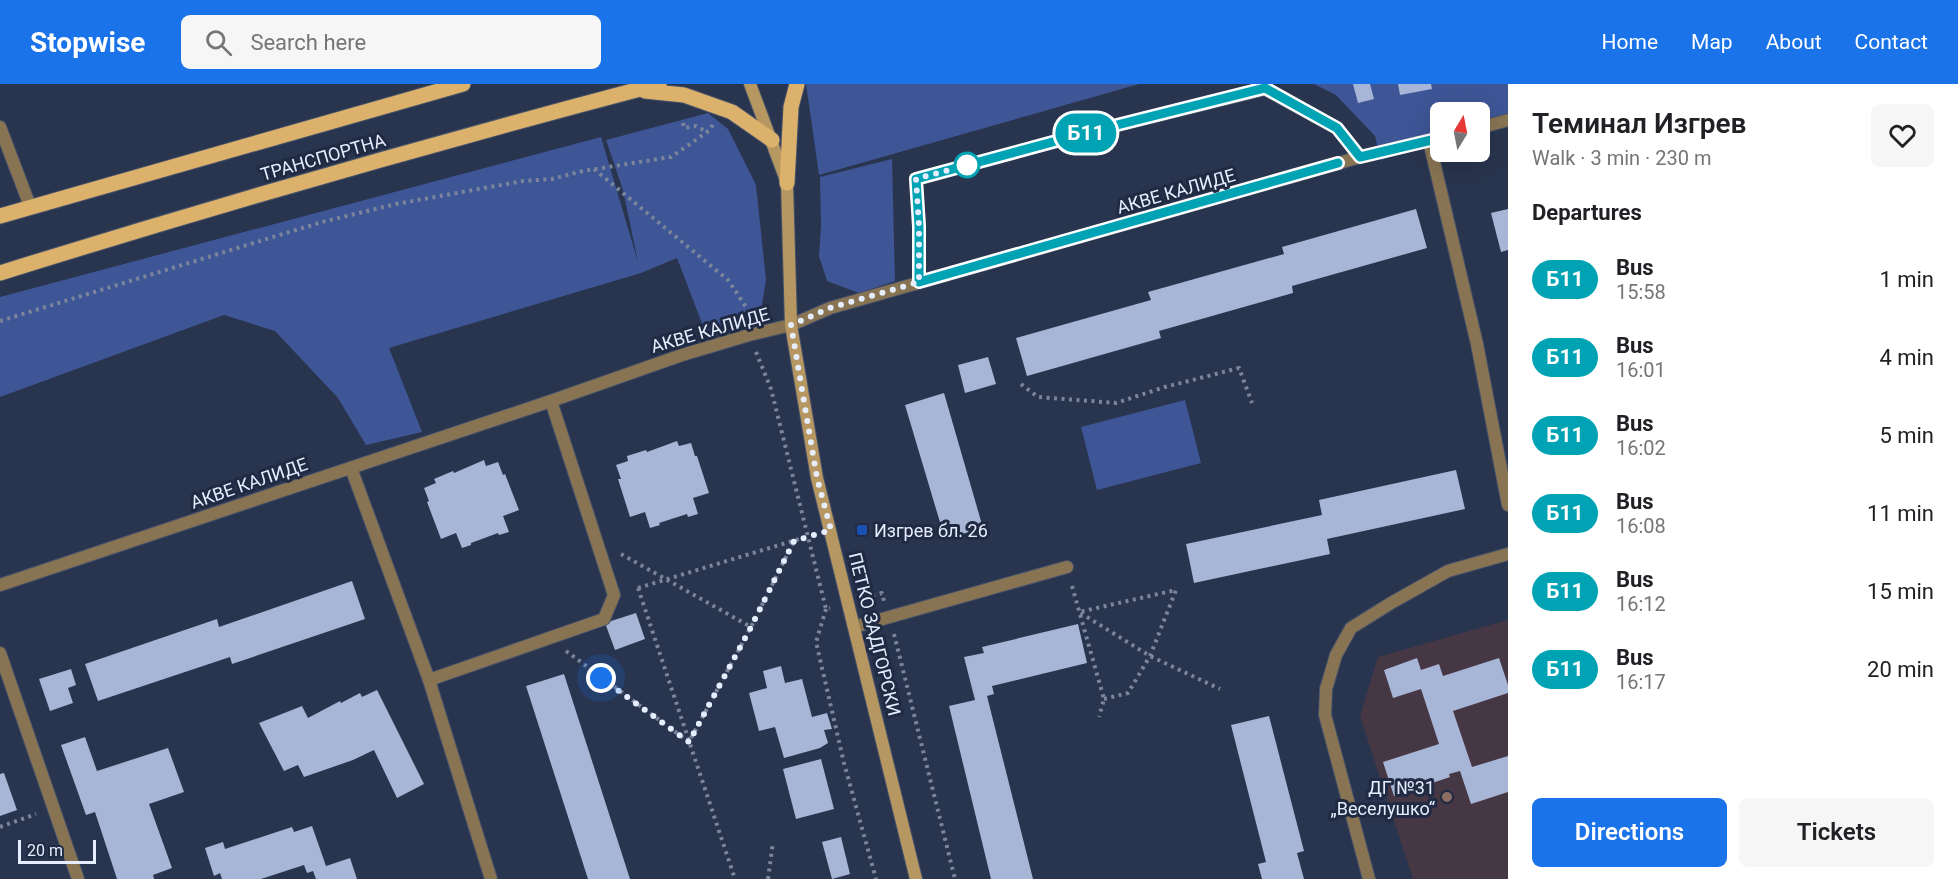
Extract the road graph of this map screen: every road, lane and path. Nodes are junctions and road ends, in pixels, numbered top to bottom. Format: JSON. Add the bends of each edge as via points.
{"nodes":[{"id":1,"x":463,"y":84,"type":"edge"},
{"id":2,"x":659,"y":84,"type":"edge"},
{"id":3,"x":750,"y":84,"type":"edge"},
{"id":4,"x":797,"y":84,"type":"edge"},
{"id":5,"x":636,"y":90,"type":"junction"},
{"id":6,"x":1508,"y":120,"type":"edge"},
{"id":7,"x":683,"y":123,"type":"dead end"},
{"id":8,"x":712,"y":125,"type":"dead end"},
{"id":9,"x":1490,"y":125,"type":"edge"},
{"id":10,"x":0,"y":127,"type":"edge"},
{"id":11,"x":706,"y":132,"type":"junction"},
{"id":12,"x":772,"y":140,"type":"junction"},
{"id":13,"x":1430,"y":141,"type":"edge"},
{"id":14,"x":1360,"y":157,"type":"junction"},
{"id":15,"x":1440,"y":162,"type":"edge"},
{"id":16,"x":594,"y":169,"type":"junction"},
{"id":17,"x":787,"y":183,"type":"junction"},
{"id":18,"x":30,"y":206,"type":"junction"},
{"id":19,"x":0,"y":216,"type":"edge"},
{"id":20,"x":0,"y":273,"type":"edge"},
{"id":21,"x":919,"y":282,"type":"junction"},
{"id":22,"x":0,"y":321,"type":"edge"},
{"id":23,"x":791,"y":325,"type":"junction"},
{"id":24,"x":749,"y":335,"type":"junction"},
{"id":25,"x":1021,"y":384,"type":"dead end"},
{"id":26,"x":551,"y":401,"type":"junction"},
{"id":27,"x":1252,"y":404,"type":"dead end"},
{"id":28,"x":351,"y":468,"type":"junction"},
{"id":29,"x":1508,"y":505,"type":"edge"},
{"id":30,"x":831,"y":530,"type":"junction"},
{"id":31,"x":808,"y":537,"type":"junction"},
{"id":32,"x":595,"y":539,"type":"junction"},
{"id":33,"x":794,"y":541,"type":"junction"},
{"id":34,"x":1508,"y":554,"type":"edge"},
{"id":35,"x":1067,"y":567,"type":"joint"},
{"id":36,"x":667,"y":579,"type":"junction"},
{"id":37,"x":0,"y":585,"type":"edge"},
{"id":38,"x":638,"y":588,"type":"junction"},
{"id":39,"x":614,"y":595,"type":"junction"},
{"id":40,"x":849,"y":601,"type":"junction"},
{"id":41,"x":826,"y":609,"type":"junction"},
{"id":42,"x":1079,"y":612,"type":"junction"},
{"id":43,"x":890,"y":616,"type":"junction"},
{"id":44,"x":751,"y":627,"type":"junction"},
{"id":45,"x":854,"y":627,"type":"junction"},
{"id":46,"x":548,"y":639,"type":"junction"},
{"id":47,"x":0,"y":653,"type":"edge"},
{"id":48,"x":1150,"y":656,"type":"junction"},
{"id":49,"x":429,"y":680,"type":"junction"},
{"id":50,"x":1220,"y":689,"type":"dead end"},
{"id":51,"x":1104,"y":699,"type":"junction"},
{"id":52,"x":1099,"y":717,"type":"dead end"},
{"id":53,"x":689,"y":742,"type":"junction"},
{"id":54,"x":54,"y":808,"type":"junction"},
{"id":55,"x":0,"y":827,"type":"edge"},
{"id":56,"x":773,"y":842,"type":"dead end"},
{"id":57,"x":78,"y":879,"type":"edge"},
{"id":58,"x":491,"y":879,"type":"edge"},
{"id":59,"x":735,"y":879,"type":"edge"},
{"id":60,"x":768,"y":879,"type":"edge"},
{"id":61,"x":876,"y":879,"type":"edge"},
{"id":62,"x":916,"y":879,"type":"edge"},
{"id":63,"x":955,"y":879,"type":"edge"},
{"id":64,"x":1369,"y":879,"type":"edge"}],
"edges":[{"from":1,"to":18,"type":"main road","name":"ТРАНСПОРТНА"},
{"from":2,"to":5,"type":"main road","name":"ТРАНСПОРТНА"},
{"from":3,"to":12,"type":"street","name":"ПЕТКО ЗАДГОРСКИ"},
{"from":4,"to":17,"type":"main road","via":[[791,108]]},
{"from":5,"to":12,"type":"main road","via":[[684,95],[732,112]]},
{"from":5,"to":20,"type":"main road","name":"ТРАНСПОРТНА","via":[[425,147]]},
{"from":6,"to":9,"type":"street"},
{"from":7,"to":11,"type":"path","via":[[684,128],[696,126]]},
{"from":8,"to":11,"type":"path"},
{"from":10,"to":18,"type":"street"},
{"from":11,"to":16,"type":"path","via":[[671,157]]},
{"from":12,"to":17,"type":"street","name":"ПЕТКО ЗАДГОРСКИ"},
{"from":13,"to":14,"type":"street","name":"АКВЕ КАЛИДЕ"},
{"from":14,"to":21,"type":"street","name":"АКВЕ КАЛИДЕ"},
{"from":14,"to":21,"type":"street","via":[[1337,128],[1265,88],[916,179]]},
{"from":15,"to":29,"type":"street"},
{"from":16,"to":22,"type":"path","via":[[396,204],[322,222]]},
{"from":16,"to":24,"type":"path","via":[[728,280],[746,307]]},
{"from":17,"to":23,"type":"street","name":"ПЕТКО ЗАДГОРСКИ"},
{"from":18,"to":19,"type":"main road","name":"ТРАНСПОРТНА"},
{"from":21,"to":23,"type":"street","name":"АКВЕ КАЛИДЕ","via":[[830,308]]},
{"from":23,"to":24,"type":"street","name":"АКВЕ КАЛИДЕ"},
{"from":23,"to":30,"type":"street","name":"ПЕТКО ЗАДГОРСКИ","via":[[817,478]]},
{"from":24,"to":26,"type":"street","name":"АКВЕ КАЛИДЕ"},
{"from":24,"to":31,"type":"path","via":[[771,389]]},
{"from":25,"to":27,"type":"path","via":[[1038,397],[1116,403],[1239,368]]},
{"from":26,"to":28,"type":"street","name":"АКВЕ КАЛИДЕ"},
{"from":26,"to":32,"type":"street"},
{"from":28,"to":37,"type":"street","name":"АКВЕ КАЛИДЕ"},
{"from":28,"to":49,"type":"street"},
{"from":30,"to":31,"type":"path"},
{"from":30,"to":40,"type":"street","name":"ПЕТКО ЗАДГОРСКИ"},
{"from":31,"to":33,"type":"path"},
{"from":31,"to":41,"type":"path"},
{"from":32,"to":36,"type":"path"},
{"from":32,"to":39,"type":"street"},
{"from":33,"to":36,"type":"path"},
{"from":33,"to":44,"type":"path"},
{"from":34,"to":64,"type":"street","via":[[1448,571],[1391,603],[1351,628],[1336,654],[1326,689],[1326,716]]},
{"from":35,"to":42,"type":"path"},
{"from":35,"to":43,"type":"street"},
{"from":36,"to":38,"type":"path"},
{"from":36,"to":44,"type":"path"},
{"from":38,"to":39,"type":"path"},
{"from":38,"to":53,"type":"path"},
{"from":39,"to":46,"type":"street","via":[[604,619]]},
{"from":40,"to":41,"type":"path"},
{"from":40,"to":43,"type":"path","via":[[882,593]]},
{"from":40,"to":45,"type":"street","name":"ПЕТКО ЗАДГОРСКИ"},
{"from":41,"to":61,"type":"path","via":[[816,642]]},
{"from":42,"to":48,"type":"path"},
{"from":42,"to":48,"type":"path","via":[[1176,590]]},
{"from":42,"to":51,"type":"path"},
{"from":43,"to":45,"type":"street"},
{"from":43,"to":63,"type":"path"},
{"from":44,"to":53,"type":"path"},
{"from":45,"to":62,"type":"street","name":"ПЕТКО ЗАДГОРСКИ"},
{"from":46,"to":49,"type":"street"},
{"from":46,"to":53,"type":"path"},
{"from":47,"to":54,"type":"street"},
{"from":48,"to":50,"type":"path"},
{"from":48,"to":51,"type":"path","via":[[1128,693]]},
{"from":49,"to":58,"type":"street"},
{"from":51,"to":52,"type":"path"},
{"from":53,"to":59,"type":"path"},
{"from":54,"to":55,"type":"path"},
{"from":54,"to":57,"type":"street"},
{"from":56,"to":60,"type":"path"}]}
